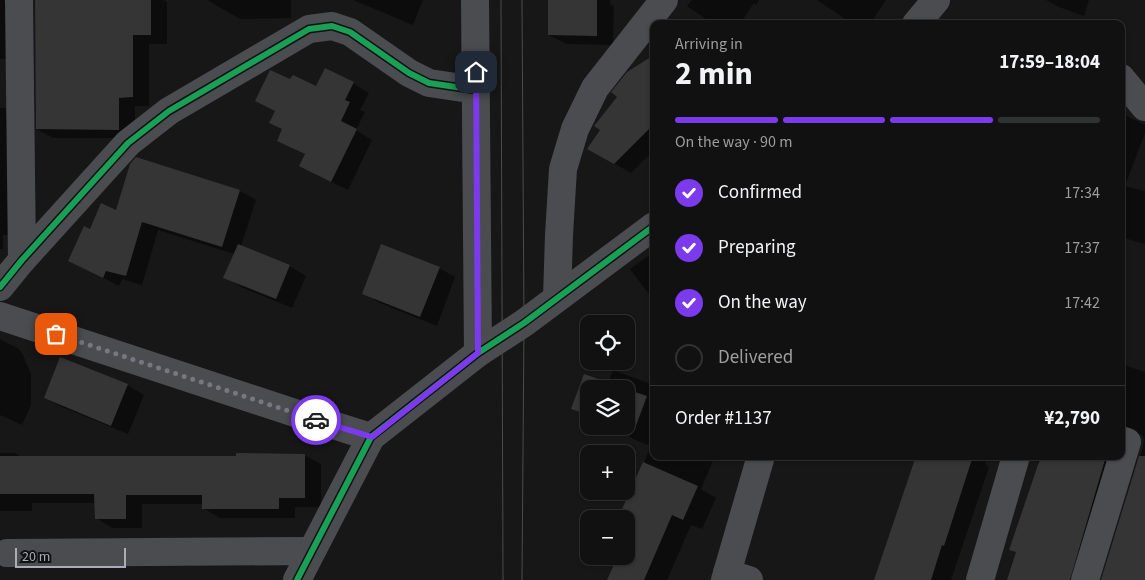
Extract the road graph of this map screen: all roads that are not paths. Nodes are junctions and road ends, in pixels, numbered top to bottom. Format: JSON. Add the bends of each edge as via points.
{"nodes":[{"id":1,"x":19,"y":0,"type":"edge"},
{"id":2,"x":475,"y":0,"type":"edge"},
{"id":3,"x":664,"y":0,"type":"edge"},
{"id":4,"x":936,"y":0,"type":"edge"},
{"id":5,"x":919,"y":20,"type":"edge"},
{"id":6,"x":1125,"y":83,"type":"edge"},
{"id":7,"x":476,"y":90,"type":"junction"},
{"id":8,"x":1145,"y":107,"type":"edge"},
{"id":9,"x":650,"y":229,"type":"edge"},
{"id":10,"x":22,"y":260,"type":"junction"},
{"id":11,"x":0,"y":287,"type":"edge"},
{"id":12,"x":557,"y":298,"type":"junction"},
{"id":13,"x":0,"y":316,"type":"edge"},
{"id":14,"x":478,"y":353,"type":"junction"},
{"id":15,"x":372,"y":437,"type":"junction"},
{"id":16,"x":760,"y":460,"type":"edge"},
{"id":17,"x":1015,"y":460,"type":"edge"},
{"id":18,"x":1122,"y":460,"type":"edge"},
{"id":19,"x":312,"y":551,"type":"junction"},
{"id":20,"x":7,"y":553,"type":"dead end"},
{"id":21,"x":734,"y":578,"type":"edge"},
{"id":22,"x":297,"y":580,"type":"edge"},
{"id":23,"x":980,"y":580,"type":"edge"},
{"id":24,"x":1086,"y":580,"type":"edge"}],
"edges":[{"from":1,"to":10,"type":"street"},
{"from":2,"to":7,"type":"street"},
{"from":3,"to":12,"type":"street","via":[[595,88],[575,129],[563,168]]},
{"from":4,"to":5,"type":"street"},
{"from":6,"to":8,"type":"street"},
{"from":7,"to":10,"type":"street","via":[[422,80],[350,32],[332,26],[309,30],[169,111],[128,143]]},
{"from":7,"to":14,"type":"street"},
{"from":9,"to":12,"type":"street"},
{"from":10,"to":11,"type":"street"},
{"from":12,"to":14,"type":"street"},
{"from":13,"to":15,"type":"street"},
{"from":14,"to":15,"type":"street"},
{"from":15,"to":19,"type":"street"},
{"from":16,"to":21,"type":"street"},
{"from":17,"to":23,"type":"street"},
{"from":18,"to":24,"type":"street"},
{"from":19,"to":20,"type":"street"},
{"from":19,"to":22,"type":"street"}]}
